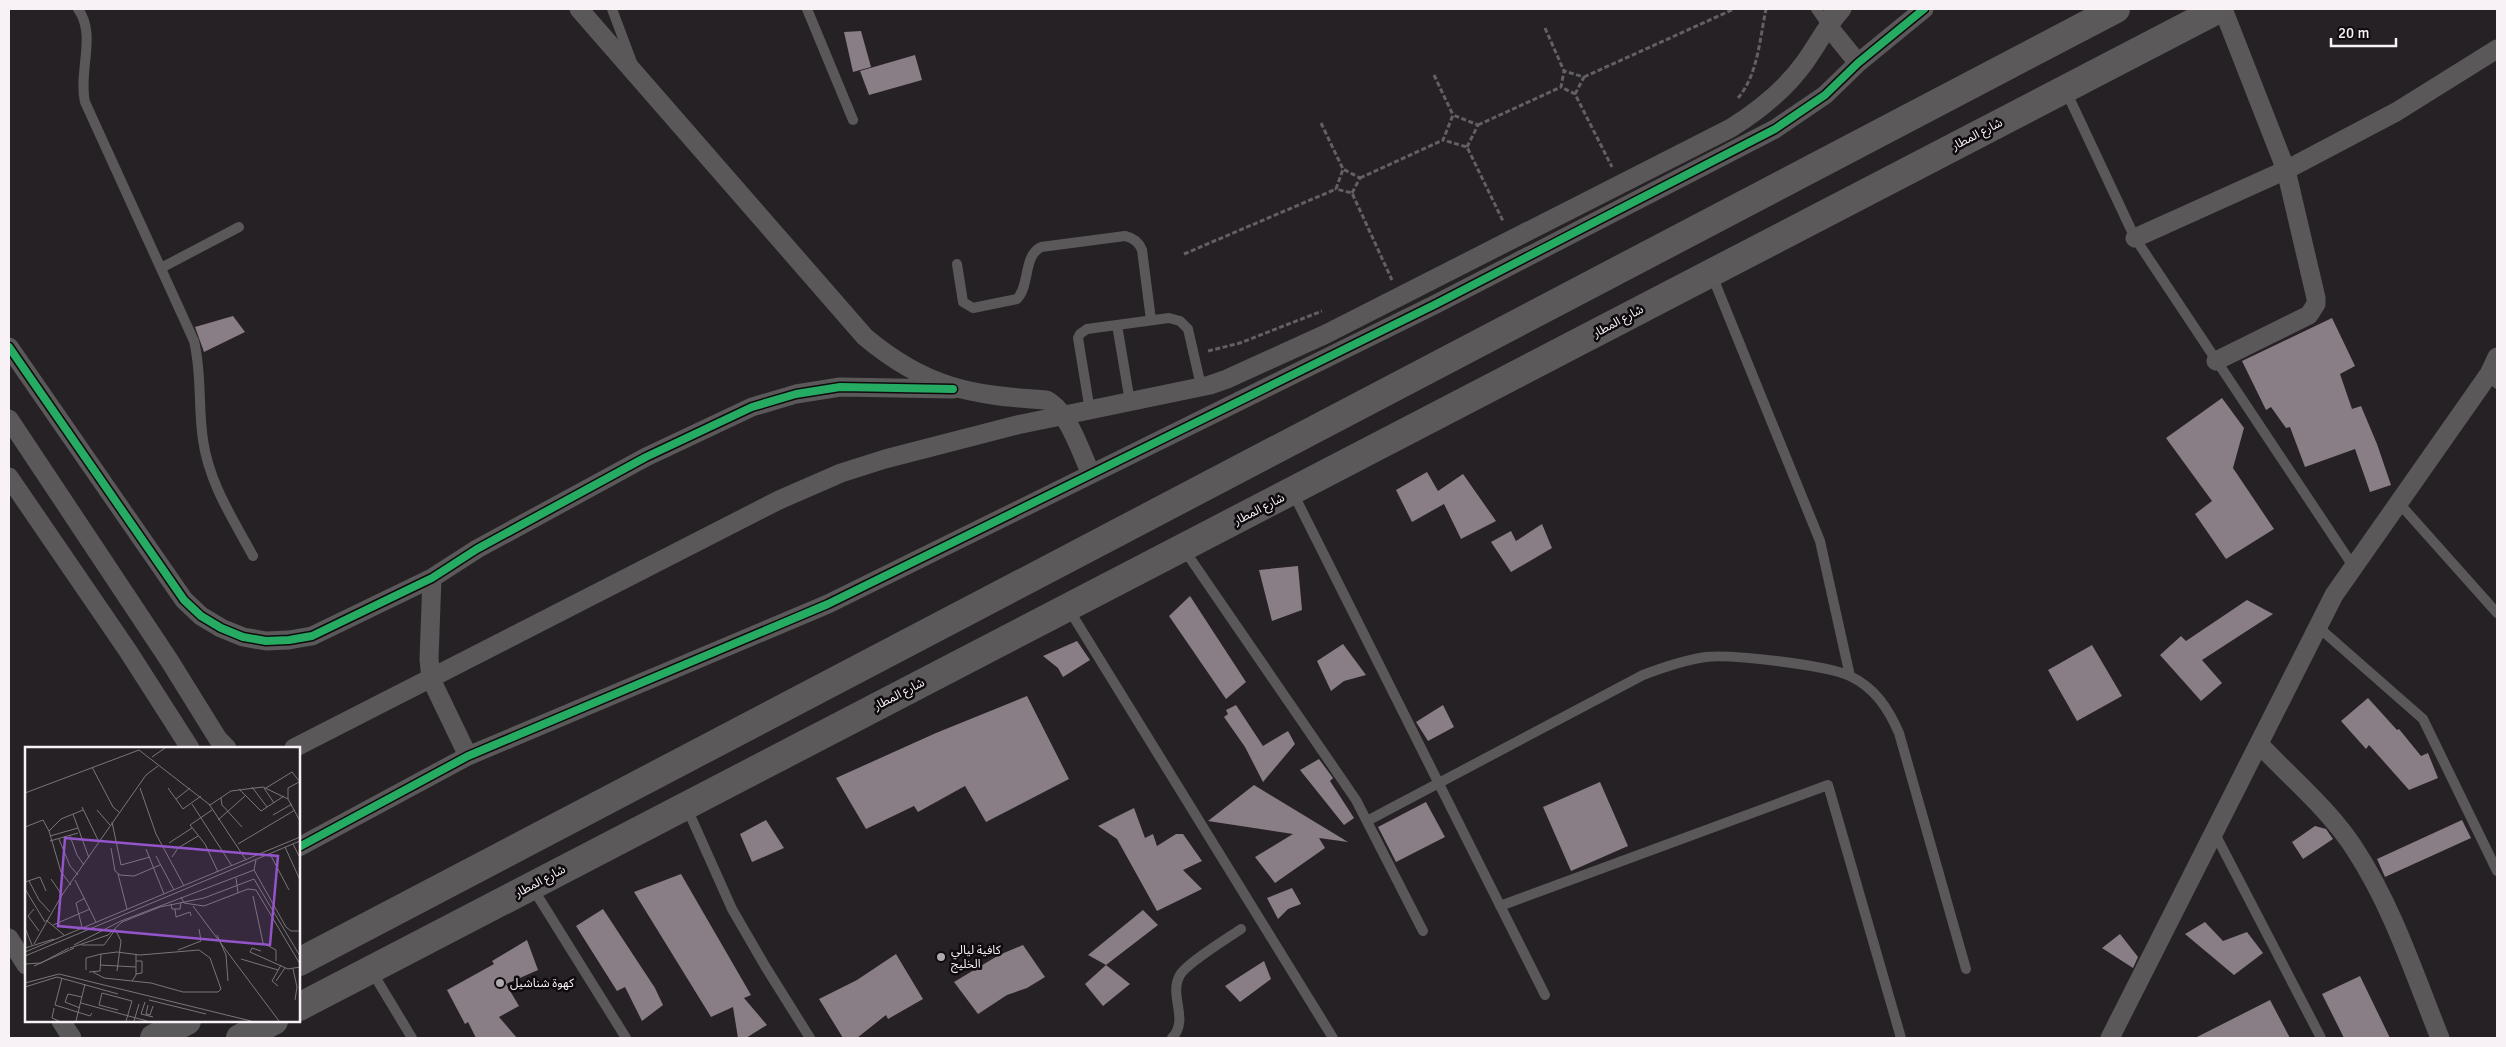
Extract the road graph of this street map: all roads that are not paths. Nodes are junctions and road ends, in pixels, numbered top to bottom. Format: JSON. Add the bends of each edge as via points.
{"nodes":[{"id":1,"x":78,"y":9,"type":"edge"},
{"id":2,"x":579,"y":9,"type":"edge"},
{"id":3,"x":612,"y":9,"type":"edge"},
{"id":4,"x":808,"y":9,"type":"edge"},
{"id":5,"x":1816,"y":9,"type":"edge"},
{"id":6,"x":1842,"y":9,"type":"edge"},
{"id":7,"x":1924,"y":9,"type":"edge"},
{"id":8,"x":2116,"y":9,"type":"edge"},
{"id":9,"x":2218,"y":9,"type":"edge"},
{"id":10,"x":2223,"y":9,"type":"edge"},
{"id":11,"x":1831,"y":17,"type":"edge"},
{"id":12,"x":2497,"y":50,"type":"edge"},
{"id":13,"x":1858,"y":63,"type":"junction"},
{"id":14,"x":638,"y":77,"type":"junction"},
{"id":15,"x":2064,"y":88,"type":"junction"},
{"id":16,"x":853,"y":120,"type":"dead end"},
{"id":17,"x":2286,"y":170,"type":"junction"},
{"id":18,"x":239,"y":227,"type":"dead end"},
{"id":19,"x":2134,"y":238,"type":"junction"},
{"id":20,"x":957,"y":264,"type":"dead end"},
{"id":21,"x":161,"y":268,"type":"junction"},
{"id":22,"x":1711,"y":272,"type":"junction"},
{"id":23,"x":1151,"y":320,"type":"junction"},
{"id":24,"x":1118,"y":325,"type":"junction"},
{"id":25,"x":9,"y":347,"type":"edge"},
{"id":26,"x":2216,"y":361,"type":"junction"},
{"id":27,"x":2494,"y":372,"type":"edge"},
{"id":28,"x":1201,"y":386,"type":"junction"},
{"id":29,"x":954,"y":389,"type":"junction"},
{"id":30,"x":1130,"y":402,"type":"junction"},
{"id":31,"x":1090,"y":410,"type":"junction"},
{"id":32,"x":1064,"y":416,"type":"junction"},
{"id":33,"x":9,"y":419,"type":"edge"},
{"id":34,"x":1091,"y":474,"type":"junction"},
{"id":35,"x":9,"y":478,"type":"edge"},
{"id":36,"x":1292,"y":492,"type":"junction"},
{"id":37,"x":2398,"y":502,"type":"junction"},
{"id":38,"x":1182,"y":547,"type":"junction"},
{"id":39,"x":254,"y":556,"type":"dead end"},
{"id":40,"x":2353,"y":566,"type":"junction"},
{"id":41,"x":432,"y":578,"type":"junction"},
{"id":42,"x":1067,"y":607,"type":"junction"},
{"id":43,"x":2497,"y":613,"type":"edge"},
{"id":44,"x":2317,"y":626,"type":"junction"},
{"id":45,"x":1850,"y":676,"type":"junction"},
{"id":46,"x":431,"y":679,"type":"junction"},
{"id":47,"x":2258,"y":744,"type":"junction"},
{"id":48,"x":189,"y":747,"type":"edge"},
{"id":49,"x":226,"y":747,"type":"edge"},
{"id":50,"x":296,"y":747,"type":"edge"},
{"id":51,"x":468,"y":756,"type":"junction"},
{"id":52,"x":1438,"y":782,"type":"junction"},
{"id":53,"x":686,"y":805,"type":"junction"},
{"id":54,"x":1367,"y":821,"type":"junction"},
{"id":55,"x":2214,"y":832,"type":"junction"},
{"id":56,"x":300,"y":846,"type":"edge"},
{"id":57,"x":2497,"y":871,"type":"edge"},
{"id":58,"x":532,"y":886,"type":"junction"},
{"id":59,"x":1500,"y":906,"type":"junction"},
{"id":60,"x":1241,"y":929,"type":"dead end"},
{"id":61,"x":1423,"y":931,"type":"dead end"},
{"id":62,"x":9,"y":938,"type":"edge"},
{"id":63,"x":300,"y":961,"type":"edge"},
{"id":64,"x":25,"y":964,"type":"edge"},
{"id":65,"x":371,"y":969,"type":"junction"},
{"id":66,"x":1966,"y":969,"type":"dead end"},
{"id":67,"x":1545,"y":995,"type":"dead end"},
{"id":68,"x":300,"y":1006,"type":"edge"},
{"id":69,"x":62,"y":1022,"type":"edge"},
{"id":70,"x":185,"y":1022,"type":"edge"},
{"id":71,"x":272,"y":1022,"type":"edge"},
{"id":72,"x":72,"y":1038,"type":"edge"},
{"id":73,"x":154,"y":1038,"type":"edge"},
{"id":74,"x":240,"y":1038,"type":"edge"},
{"id":75,"x":412,"y":1038,"type":"edge"},
{"id":76,"x":626,"y":1038,"type":"edge"},
{"id":77,"x":810,"y":1038,"type":"edge"},
{"id":78,"x":1172,"y":1038,"type":"edge"},
{"id":79,"x":1334,"y":1038,"type":"edge"},
{"id":80,"x":1901,"y":1038,"type":"edge"},
{"id":81,"x":2112,"y":1038,"type":"edge"},
{"id":82,"x":2321,"y":1038,"type":"edge"},
{"id":83,"x":2440,"y":1038,"type":"edge"}],
"edges":[{"from":1,"to":21,"type":"lane","via":[[87,27],[82,80],[85,102]]},
{"from":2,"to":14,"type":"street"},
{"from":3,"to":14,"type":"lane"},
{"from":4,"to":16,"type":"lane"},
{"from":5,"to":11,"type":"lane"},
{"from":6,"to":11,"type":"street"},
{"from":7,"to":13,"type":"street"},
{"from":8,"to":63,"type":"main road"},
{"from":9,"to":15,"type":"main road","name":"شارع المطار"},
{"from":10,"to":17,"type":"street"},
{"from":11,"to":13,"type":"street"},
{"from":11,"to":28,"type":"street","via":[[1805,62],[1786,85],[1731,128],[1326,334],[1227,379]]},
{"from":12,"to":17,"type":"street","via":[[2396,112]]},
{"from":13,"to":34,"type":"street","via":[[1825,95],[1775,129],[1436,304]]},
{"from":14,"to":29,"type":"street","via":[[865,337],[906,368]]},
{"from":15,"to":19,"type":"lane"},
{"from":15,"to":22,"type":"main road","name":"شارع المطار"},
{"from":17,"to":19,"type":"street"},
{"from":17,"to":26,"type":"street","via":[[2316,304],[2309,315]]},
{"from":18,"to":21,"type":"lane"},
{"from":19,"to":26,"type":"lane"},
{"from":20,"to":23,"type":"lane","via":[[963,302],[973,308],[1017,299],[1023,290],[1034,253],[1041,247],[1125,236],[1140,245],[1142,250]]},
{"from":21,"to":39,"type":"lane","via":[[197,352],[202,440],[213,480]]},
{"from":22,"to":36,"type":"main road","name":"شارع المطار"},
{"from":22,"to":45,"type":"lane","via":[[1820,541]]},
{"from":23,"to":24,"type":"lane"},
{"from":23,"to":28,"type":"lane","via":[[1169,318],[1180,321],[1188,329]]},
{"from":24,"to":30,"type":"lane"},
{"from":24,"to":31,"type":"lane","via":[[1083,330],[1078,338]]},
{"from":25,"to":41,"type":"street","via":[[184,600],[221,628],[243,637],[266,641],[312,636]]},
{"from":26,"to":40,"type":"lane"},
{"from":27,"to":37,"type":"street"},
{"from":28,"to":30,"type":"street"},
{"from":29,"to":32,"type":"street","via":[[1046,400]]},
{"from":29,"to":41,"type":"street","via":[[840,387],[796,394],[752,407],[646,457]]},
{"from":30,"to":31,"type":"street"},
{"from":31,"to":32,"type":"street"},
{"from":32,"to":34,"type":"street"},
{"from":32,"to":46,"type":"street","via":[[1017,424],[885,460],[813,484]]},
{"from":33,"to":49,"type":"street"},
{"from":34,"to":51,"type":"street","via":[[828,604]]},
{"from":35,"to":48,"type":"street"},
{"from":36,"to":38,"type":"main road","name":"شارع المطار"},
{"from":36,"to":52,"type":"lane"},
{"from":37,"to":40,"type":"street"},
{"from":37,"to":43,"type":"lane"},
{"from":38,"to":42,"type":"main road","name":"شارع المطار"},
{"from":38,"to":54,"type":"lane","via":[[1351,792]]},
{"from":40,"to":44,"type":"street"},
{"from":41,"to":46,"type":"street"},
{"from":42,"to":53,"type":"main road","name":"شارع المطار"},
{"from":42,"to":79,"type":"lane"},
{"from":44,"to":47,"type":"street"},
{"from":44,"to":57,"type":"lane","via":[[2423,719]]},
{"from":45,"to":52,"type":"lane","via":[[1830,670],[1730,658],[1686,660],[1643,675]]},
{"from":45,"to":66,"type":"lane","via":[[1872,691],[1889,710],[1899,733]]},
{"from":46,"to":50,"type":"street"},
{"from":46,"to":51,"type":"street"},
{"from":47,"to":55,"type":"street"},
{"from":47,"to":83,"type":"street","via":[[2340,828],[2356,851],[2387,909]]},
{"from":51,"to":56,"type":"street"},
{"from":52,"to":54,"type":"lane"},
{"from":52,"to":59,"type":"lane"},
{"from":53,"to":58,"type":"main road","name":"شارع المطار"},
{"from":53,"to":77,"type":"lane","via":[[732,908]]},
{"from":54,"to":61,"type":"lane"},
{"from":55,"to":81,"type":"street"},
{"from":55,"to":82,"type":"lane"},
{"from":58,"to":65,"type":"main road","name":"شارع المطار"},
{"from":58,"to":76,"type":"lane"},
{"from":59,"to":67,"type":"lane"},
{"from":59,"to":80,"type":"lane","via":[[1828,785]]},
{"from":60,"to":78,"type":"lane","via":[[1178,977],[1180,1021]]},
{"from":62,"to":64,"type":"street"},
{"from":65,"to":68,"type":"main road","name":"شارع المطار"},
{"from":65,"to":75,"type":"lane"},
{"from":69,"to":72,"type":"street"},
{"from":70,"to":73,"type":"main road"},
{"from":71,"to":74,"type":"main road"}]}
